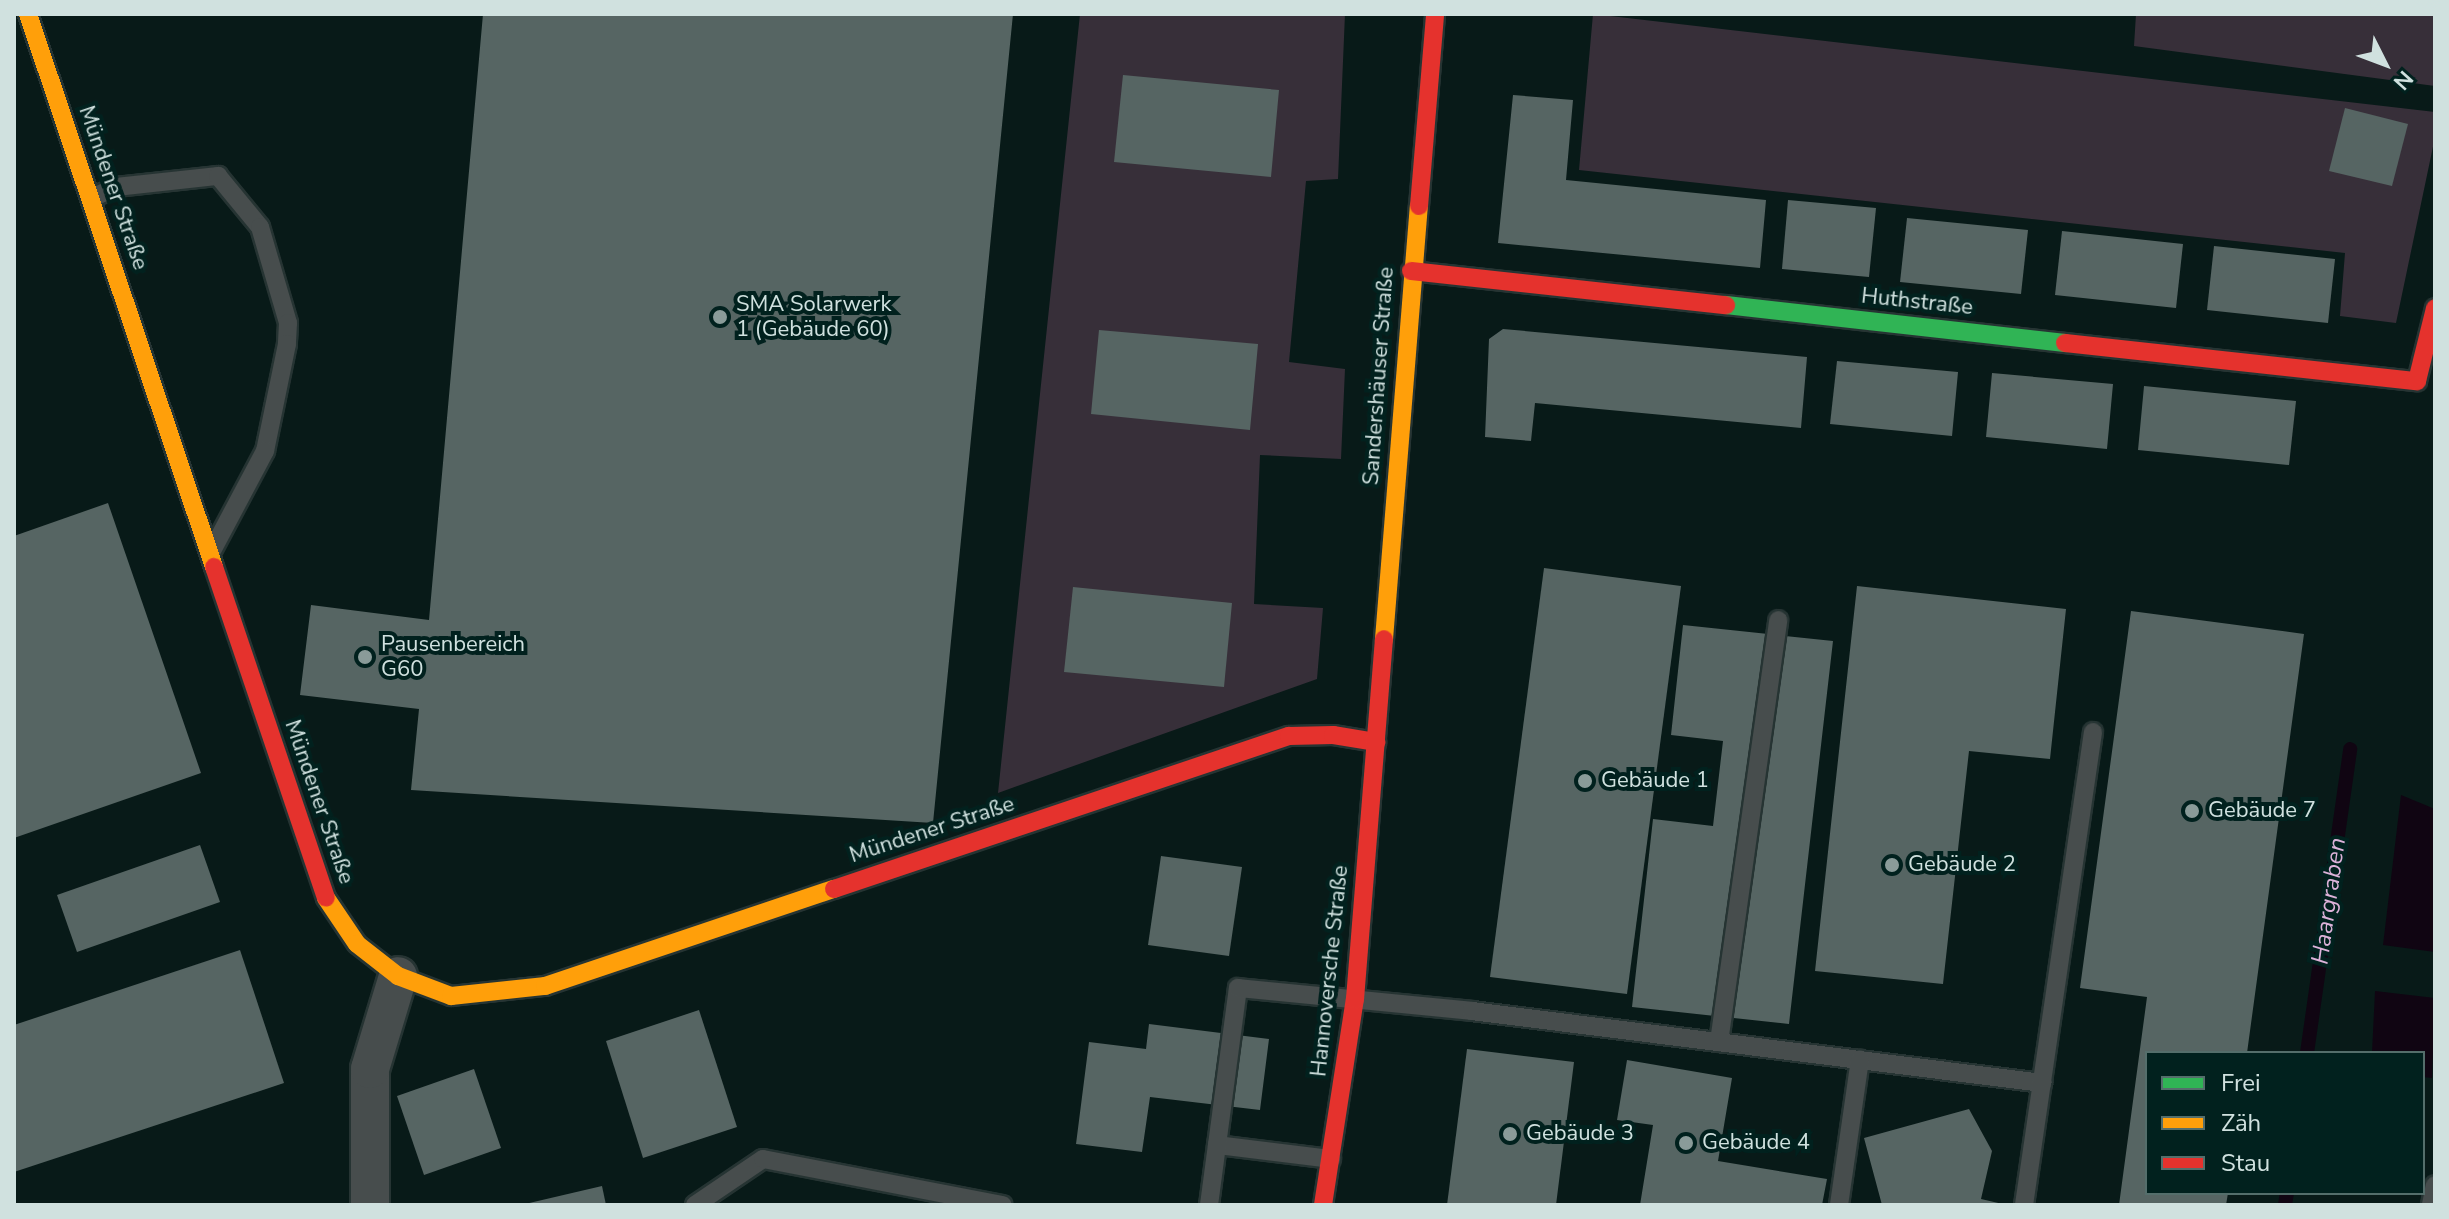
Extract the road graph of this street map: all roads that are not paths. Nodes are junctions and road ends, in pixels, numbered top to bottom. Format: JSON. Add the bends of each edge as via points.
{"nodes":[{"id":1,"x":28,"y":14,"type":"edge"},
{"id":2,"x":1435,"y":14,"type":"edge"},
{"id":3,"x":92,"y":198,"type":"junction"},
{"id":4,"x":1411,"y":271,"type":"junction"},
{"id":5,"x":2435,"y":308,"type":"edge"},
{"id":6,"x":2417,"y":381,"type":"junction"},
{"id":7,"x":2435,"y":388,"type":"edge"},
{"id":8,"x":209,"y":555,"type":"junction"},
{"id":9,"x":1778,"y":620,"type":"dead end"},
{"id":10,"x":2093,"y":732,"type":"dead end"},
{"id":11,"x":1376,"y":742,"type":"junction"},
{"id":12,"x":398,"y":976,"type":"junction"},
{"id":13,"x":1355,"y":999,"type":"junction"},
{"id":14,"x":1719,"y":1042,"type":"junction"},
{"id":15,"x":1860,"y":1060,"type":"junction"},
{"id":16,"x":2042,"y":1083,"type":"junction"},
{"id":17,"x":1217,"y":1145,"type":"junction"},
{"id":18,"x":1331,"y":1159,"type":"junction"},
{"id":19,"x":2435,"y":1185,"type":"edge"},
{"id":20,"x":370,"y":1205,"type":"edge"},
{"id":21,"x":695,"y":1205,"type":"edge"},
{"id":22,"x":1003,"y":1205,"type":"edge"},
{"id":23,"x":1209,"y":1205,"type":"edge"},
{"id":24,"x":1323,"y":1205,"type":"edge"},
{"id":25,"x":1839,"y":1205,"type":"edge"},
{"id":26,"x":2024,"y":1205,"type":"edge"},
{"id":27,"x":2431,"y":1205,"type":"edge"}],
"edges":[{"from":1,"to":3,"type":"street","name":"Mündener Straße"},
{"from":2,"to":4,"type":"street","name":"Sandershäuser Straße"},
{"from":3,"to":8,"type":"street","name":"Mündener Straße"},
{"from":3,"to":8,"type":"lane","via":[[116,187],[218,176],[260,227],[288,323],[287,344],[265,451]]},
{"from":4,"to":6,"type":"street","name":"Huthstraße"},
{"from":4,"to":11,"type":"street","name":"Sandershäuser Straße"},
{"from":5,"to":6,"type":"street"},
{"from":6,"to":7,"type":"lane"},
{"from":8,"to":12,"type":"street","name":"Mündener Straße","via":[[325,896],[357,944]]},
{"from":9,"to":14,"type":"lane"},
{"from":10,"to":16,"type":"lane"},
{"from":11,"to":12,"type":"street","name":"Mündener Straße","via":[[1333,735],[1289,736],[545,986],[451,996]]},
{"from":11,"to":13,"type":"street","name":"Hannoversche Straße"},
{"from":12,"to":20,"type":"street","via":[[370,1069]]},
{"from":13,"to":14,"type":"lane"},
{"from":13,"to":17,"type":"lane","via":[[1238,988]]},
{"from":13,"to":18,"type":"street","name":"Hannoversche Straße"},
{"from":14,"to":15,"type":"lane"},
{"from":15,"to":16,"type":"lane"},
{"from":15,"to":25,"type":"lane"},
{"from":16,"to":26,"type":"lane"},
{"from":17,"to":18,"type":"lane"},
{"from":17,"to":23,"type":"lane"},
{"from":18,"to":24,"type":"street","name":"Hannoversche Straße"},
{"from":19,"to":27,"type":"lane"},
{"from":21,"to":22,"type":"lane","via":[[763,1159]]}]}
